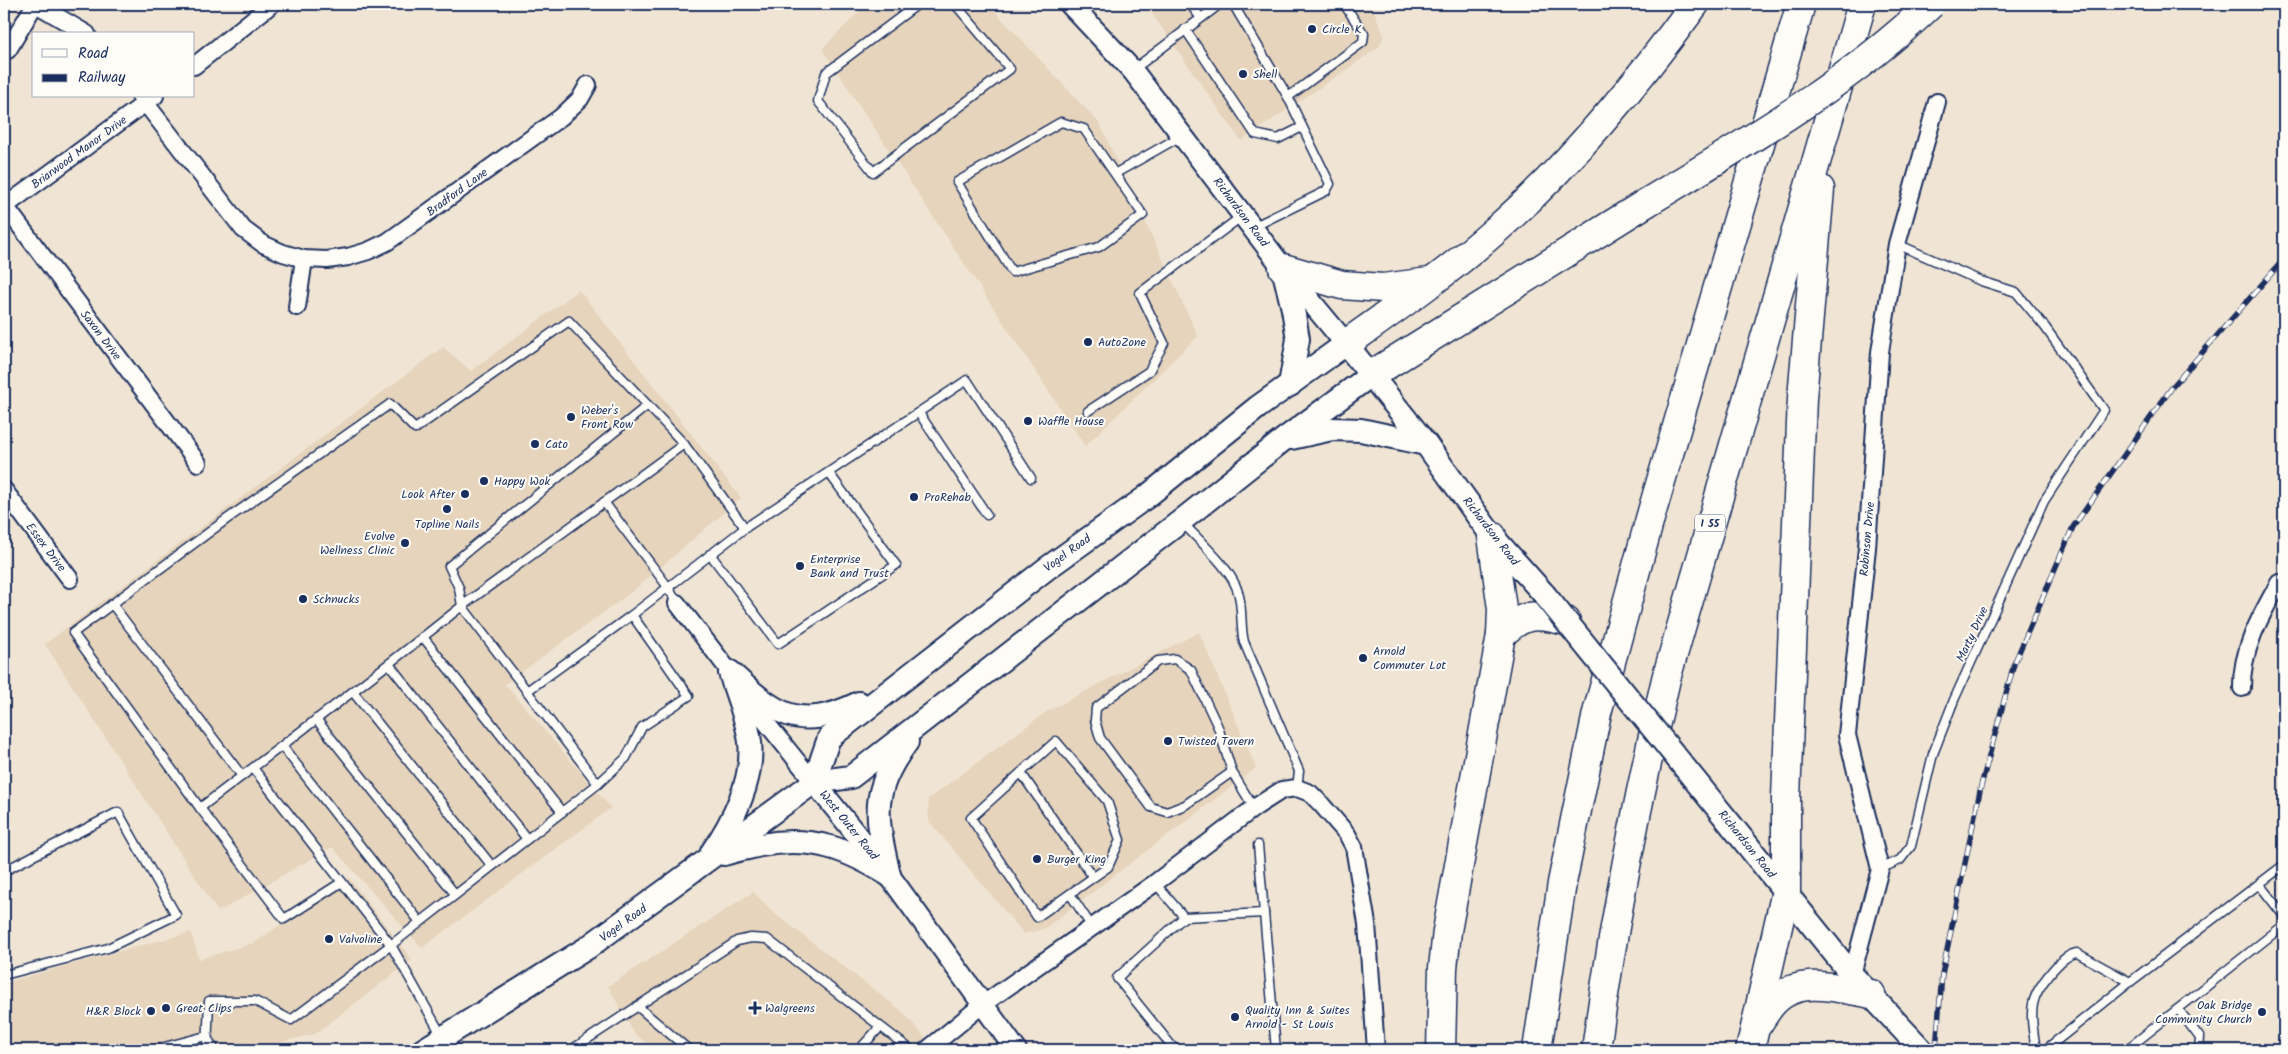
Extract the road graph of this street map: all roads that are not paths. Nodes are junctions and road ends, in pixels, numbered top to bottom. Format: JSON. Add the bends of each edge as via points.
{"nodes":[{"id":1,"x":35,"y":4,"type":"edge"},
{"id":2,"x":272,"y":4,"type":"edge"},
{"id":3,"x":918,"y":4,"type":"edge"},
{"id":4,"x":955,"y":4,"type":"edge"},
{"id":5,"x":1070,"y":4,"type":"edge"},
{"id":6,"x":1190,"y":4,"type":"edge"},
{"id":7,"x":1220,"y":4,"type":"edge"},
{"id":8,"x":1233,"y":4,"type":"edge"},
{"id":9,"x":1344,"y":4,"type":"edge"},
{"id":10,"x":1695,"y":4,"type":"edge"},
{"id":11,"x":1801,"y":4,"type":"edge"},
{"id":12,"x":1862,"y":4,"type":"edge"},
{"id":13,"x":1931,"y":4,"type":"edge"},
{"id":14,"x":1201,"y":18,"type":"junction"},
{"id":15,"x":1185,"y":29,"type":"junction"},
{"id":16,"x":84,"y":32,"type":"edge"},
{"id":17,"x":8,"y":50,"type":"dead end"},
{"id":18,"x":195,"y":65,"type":"edge"},
{"id":19,"x":1132,"y":71,"type":"junction"},
{"id":20,"x":588,"y":85,"type":"dead end"},
{"id":21,"x":1288,"y":97,"type":"junction"},
{"id":22,"x":147,"y":99,"type":"edge"},
{"id":23,"x":1937,"y":102,"type":"dead end"},
{"id":24,"x":1302,"y":127,"type":"junction"},
{"id":25,"x":1826,"y":129,"type":"junction"},
{"id":26,"x":1183,"y":135,"type":"junction"},
{"id":27,"x":1116,"y":173,"type":"junction"},
{"id":28,"x":4,"y":206,"type":"edge"},
{"id":29,"x":1248,"y":221,"type":"junction"},
{"id":30,"x":1897,"y":244,"type":"junction"},
{"id":31,"x":304,"y":259,"type":"junction"},
{"id":32,"x":1283,"y":268,"type":"junction"},
{"id":33,"x":1433,"y":282,"type":"junction"},
{"id":34,"x":297,"y":307,"type":"dead end"},
{"id":35,"x":1346,"y":344,"type":"junction"},
{"id":36,"x":1371,"y":375,"type":"junction"},
{"id":37,"x":1290,"y":385,"type":"junction"},
{"id":38,"x":648,"y":405,"type":"junction"},
{"id":39,"x":1088,"y":411,"type":"dead end"},
{"id":40,"x":919,"y":413,"type":"junction"},
{"id":41,"x":1283,"y":440,"type":"junction"},
{"id":42,"x":684,"y":444,"type":"junction"},
{"id":43,"x":1426,"y":444,"type":"junction"},
{"id":44,"x":198,"y":463,"type":"dead end"},
{"id":45,"x":828,"y":473,"type":"junction"},
{"id":46,"x":1031,"y":478,"type":"dead end"},
{"id":47,"x":4,"y":490,"type":"edge"},
{"id":48,"x":604,"y":502,"type":"junction"},
{"id":49,"x":987,"y":515,"type":"dead end"},
{"id":50,"x":1181,"y":521,"type":"junction"},
{"id":51,"x":744,"y":528,"type":"junction"},
{"id":52,"x":1492,"y":536,"type":"junction"},
{"id":53,"x":710,"y":554,"type":"junction"},
{"id":54,"x":70,"y":579,"type":"dead end"},
{"id":55,"x":2282,"y":584,"type":"edge"},
{"id":56,"x":668,"y":587,"type":"junction"},
{"id":57,"x":677,"y":603,"type":"joint"},
{"id":58,"x":112,"y":604,"type":"junction"},
{"id":59,"x":1541,"y":605,"type":"junction"},
{"id":60,"x":462,"y":606,"type":"junction"},
{"id":61,"x":632,"y":615,"type":"junction"},
{"id":62,"x":1566,"y":621,"type":"joint"},
{"id":63,"x":1502,"y":636,"type":"junction"},
{"id":64,"x":423,"y":637,"type":"junction"},
{"id":65,"x":389,"y":664,"type":"junction"},
{"id":66,"x":730,"y":672,"type":"junction"},
{"id":67,"x":898,"y":684,"type":"junction"},
{"id":68,"x":2242,"y":688,"type":"dead end"},
{"id":69,"x":527,"y":691,"type":"junction"},
{"id":70,"x":353,"y":692,"type":"junction"},
{"id":71,"x":316,"y":720,"type":"junction"},
{"id":72,"x":924,"y":721,"type":"junction"},
{"id":73,"x":282,"y":746,"type":"junction"},
{"id":74,"x":253,"y":768,"type":"junction"},
{"id":75,"x":1232,"y":772,"type":"junction"},
{"id":76,"x":1020,"y":773,"type":"junction"},
{"id":77,"x":242,"y":776,"type":"junction"},
{"id":78,"x":814,"y":782,"type":"junction"},
{"id":79,"x":598,"y":784,"type":"junction"},
{"id":80,"x":1297,"y":788,"type":"junction"},
{"id":81,"x":200,"y":808,"type":"junction"},
{"id":82,"x":1254,"y":808,"type":"junction"},
{"id":83,"x":562,"y":812,"type":"junction"},
{"id":84,"x":527,"y":839,"type":"junction"},
{"id":85,"x":1258,"y":845,"type":"dead end"},
{"id":86,"x":705,"y":862,"type":"junction"},
{"id":87,"x":2284,"y":865,"type":"edge"},
{"id":88,"x":492,"y":866,"type":"junction"},
{"id":89,"x":1880,"y":869,"type":"junction"},
{"id":90,"x":4,"y":871,"type":"edge"},
{"id":91,"x":889,"y":875,"type":"junction"},
{"id":92,"x":1093,"y":877,"type":"junction"},
{"id":93,"x":342,"y":882,"type":"junction"},
{"id":94,"x":1155,"y":883,"type":"junction"},
{"id":95,"x":2260,"y":884,"type":"junction"},
{"id":96,"x":1786,"y":891,"type":"junction"},
{"id":97,"x":456,"y":894,"type":"junction"},
{"id":98,"x":1070,"y":894,"type":"junction"},
{"id":99,"x":1264,"y":913,"type":"junction"},
{"id":100,"x":2284,"y":916,"type":"edge"},
{"id":101,"x":1184,"y":917,"type":"junction"},
{"id":102,"x":420,"y":922,"type":"junction"},
{"id":103,"x":2284,"y":925,"type":"edge"},
{"id":104,"x":1092,"y":927,"type":"junction"},
{"id":105,"x":391,"y":945,"type":"junction"},
{"id":106,"x":4,"y":975,"type":"edge"},
{"id":107,"x":1852,"y":975,"type":"junction"},
{"id":108,"x":2130,"y":982,"type":"junction"},
{"id":109,"x":1875,"y":1001,"type":"junction"},
{"id":110,"x":982,"y":1005,"type":"junction"},
{"id":111,"x":637,"y":1006,"type":"junction"},
{"id":112,"x":2178,"y":1009,"type":"junction"},
{"id":113,"x":880,"y":1027,"type":"junction"},
{"id":114,"x":206,"y":1036,"type":"junction"},
{"id":115,"x":1753,"y":1039,"type":"edge"},
{"id":116,"x":447,"y":1045,"type":"edge"},
{"id":117,"x":153,"y":1050,"type":"edge"},
{"id":118,"x":207,"y":1050,"type":"edge"},
{"id":119,"x":215,"y":1050,"type":"edge"},
{"id":120,"x":423,"y":1050,"type":"edge"},
{"id":121,"x":571,"y":1050,"type":"edge"},
{"id":122,"x":689,"y":1050,"type":"edge"},
{"id":123,"x":859,"y":1050,"type":"edge"},
{"id":124,"x":911,"y":1050,"type":"edge"},
{"id":125,"x":927,"y":1050,"type":"edge"},
{"id":126,"x":1016,"y":1050,"type":"edge"},
{"id":127,"x":1175,"y":1050,"type":"edge"},
{"id":128,"x":1276,"y":1050,"type":"edge"},
{"id":129,"x":1376,"y":1050,"type":"edge"},
{"id":130,"x":1441,"y":1050,"type":"edge"},
{"id":131,"x":1537,"y":1050,"type":"edge"},
{"id":132,"x":1596,"y":1050,"type":"edge"},
{"id":133,"x":1922,"y":1050,"type":"edge"},
{"id":134,"x":2036,"y":1050,"type":"edge"},
{"id":135,"x":2045,"y":1050,"type":"edge"},
{"id":136,"x":2126,"y":1050,"type":"edge"},
{"id":137,"x":2199,"y":1050,"type":"edge"}],
"edges":[{"from":1,"to":16,"type":"street"},
{"from":1,"to":17,"type":"street"},
{"from":2,"to":18,"type":"street"},
{"from":3,"to":4,"type":"lane","via":[[826,73],[818,101],[874,172],[1010,70]]},
{"from":5,"to":19,"type":"street","name":"Richardson Road"},
{"from":6,"to":14,"type":"lane"},
{"from":7,"to":14,"type":"lane"},
{"from":8,"to":21,"type":"lane"},
{"from":9,"to":21,"type":"lane","via":[[1364,34],[1363,42]]},
{"from":10,"to":33,"type":"highway","via":[[1630,90],[1539,191]]},
{"from":11,"to":131,"type":"highway","via":[[1651,515],[1597,713],[1562,883]]},
{"from":12,"to":25,"type":"highway","number":"I 55"},
{"from":13,"to":36,"type":"highway","bridge":true,"via":[[1857,68],[1804,105]]},
{"from":14,"to":15,"type":"lane"},
{"from":15,"to":19,"type":"lane"},
{"from":15,"to":24,"type":"lane","via":[[1255,134],[1278,138]]},
{"from":19,"to":26,"type":"street","name":"Richardson Road"},
{"from":20,"to":31,"type":"street","name":"Bradford Lane","via":[[580,99],[561,117],[387,242],[348,257]]},
{"from":21,"to":24,"type":"lane"},
{"from":22,"to":28,"type":"street","name":"Briarwood Manor Drive"},
{"from":22,"to":31,"type":"street","name":"Bradford Lane","via":[[242,229],[283,254]]},
{"from":23,"to":30,"type":"street","name":"Robinson Drive"},
{"from":24,"to":29,"type":"lane","via":[[1330,184],[1326,191]]},
{"from":25,"to":96,"type":"highway","via":[[1802,398],[1786,788]]},
{"from":25,"to":132,"type":"highway","number":"I 55","via":[[1666,679],[1625,866]]},
{"from":26,"to":27,"type":"lane"},
{"from":26,"to":29,"type":"street","name":"Richardson Road"},
{"from":27,"to":27,"type":"lane","via":[[1084,129],[1061,122],[957,182],[1012,272],[1099,247],[1143,215]]},
{"from":28,"to":44,"type":"street","name":"Saxon Drive"},
{"from":29,"to":32,"type":"street","name":"Richardson Road"},
{"from":29,"to":39,"type":"lane","via":[[1140,293],[1164,343],[1149,371]]},
{"from":30,"to":89,"type":"street","name":"Robinson Drive","via":[[1880,352],[1867,548],[1846,735]]},
{"from":30,"to":89,"type":"lane","name":"Marty Drive","via":[[1981,281],[2016,292],[2104,410],[2044,501],[1954,700],[1933,754],[1911,846],[1900,860]]},
{"from":31,"to":34,"type":"street"},
{"from":32,"to":33,"type":"highway","via":[[1342,285],[1383,288]]},
{"from":32,"to":35,"type":"street","name":"Richardson Road"},
{"from":32,"to":37,"type":"main road","via":[[1298,339]]},
{"from":33,"to":35,"type":"highway"},
{"from":35,"to":36,"type":"main road","name":"Richardson Road"},
{"from":35,"to":37,"type":"main road","name":"Vogel Road"},
{"from":36,"to":41,"type":"main road","name":"Vogel Road"},
{"from":36,"to":43,"type":"main road","name":"Richardson Road"},
{"from":37,"to":67,"type":"main road","name":"Vogel Road"},
{"from":38,"to":42,"type":"lane"},
{"from":38,"to":58,"type":"lane","via":[[569,320],[415,429],[390,404]]},
{"from":38,"to":60,"type":"lane","via":[[449,566],[459,588]]},
{"from":40,"to":45,"type":"lane"},
{"from":40,"to":46,"type":"lane","via":[[967,380]]},
{"from":40,"to":49,"type":"lane"},
{"from":41,"to":43,"type":"main road","via":[[1332,429],[1361,430]]},
{"from":41,"to":50,"type":"main road","name":"Vogel Road"},
{"from":42,"to":48,"type":"lane"},
{"from":42,"to":51,"type":"lane"},
{"from":43,"to":52,"type":"main road","name":"Richardson Road"},
{"from":45,"to":51,"type":"lane"},
{"from":45,"to":53,"type":"lane","via":[[896,565],[778,644]]},
{"from":47,"to":54,"type":"street","name":"Essex Drive"},
{"from":48,"to":56,"type":"lane"},
{"from":48,"to":60,"type":"lane"},
{"from":50,"to":72,"type":"main road","name":"Vogel Road"},
{"from":50,"to":80,"type":"lane","via":[[1226,571],[1238,591],[1244,642],[1299,771]]},
{"from":51,"to":53,"type":"lane"},
{"from":52,"to":59,"type":"main road","name":"Richardson Road"},
{"from":52,"to":63,"type":"highway","via":[[1502,609]]},
{"from":53,"to":56,"type":"lane"},
{"from":55,"to":68,"type":"street","via":[[2255,626]]},
{"from":56,"to":57,"type":"lane"},
{"from":56,"to":61,"type":"lane"},
{"from":57,"to":66,"type":"street","name":"West Outer Road"},
{"from":58,"to":77,"type":"lane"},
{"from":58,"to":81,"type":"lane","via":[[73,632]]},
{"from":59,"to":62,"type":"highway"},
{"from":59,"to":63,"type":"highway","via":[[1514,622]]},
{"from":60,"to":64,"type":"lane"},
{"from":60,"to":69,"type":"lane"},
{"from":61,"to":69,"type":"lane"},
{"from":61,"to":79,"type":"lane","via":[[689,696],[642,727],[626,758]]},
{"from":62,"to":96,"type":"main road","name":"Richardson Road","bridge":true},
{"from":63,"to":130,"type":"highway","via":[[1447,931]]},
{"from":64,"to":65,"type":"lane"},
{"from":64,"to":83,"type":"lane"},
{"from":65,"to":70,"type":"lane"},
{"from":65,"to":84,"type":"lane"},
{"from":66,"to":67,"type":"main road","via":[[766,704],[798,717],[836,714]]},
{"from":66,"to":78,"type":"street","name":"West Outer Road","via":[[743,694]]},
{"from":66,"to":86,"type":"main road","via":[[750,741],[750,764],[733,815]]},
{"from":67,"to":78,"type":"main road","name":"Vogel Road","via":[[828,738]]},
{"from":69,"to":79,"type":"lane"},
{"from":70,"to":71,"type":"lane"},
{"from":70,"to":88,"type":"lane"},
{"from":71,"to":73,"type":"lane"},
{"from":71,"to":97,"type":"lane"},
{"from":72,"to":78,"type":"main road","name":"Vogel Road","via":[[852,777]]},
{"from":72,"to":91,"type":"main road","via":[[891,763],[878,799],[878,824]]},
{"from":73,"to":74,"type":"lane"},
{"from":73,"to":102,"type":"lane"},
{"from":74,"to":77,"type":"lane"},
{"from":74,"to":93,"type":"lane"},
{"from":75,"to":75,"type":"lane","via":[[1218,727],[1191,670],[1175,659],[1158,660],[1096,708],[1095,720],[1100,738],[1151,807],[1167,812],[1185,805]]},
{"from":75,"to":82,"type":"lane"},
{"from":76,"to":92,"type":"lane"},
{"from":76,"to":92,"type":"lane","via":[[1056,741],[1107,801],[1120,840],[1108,867]]},
{"from":76,"to":98,"type":"lane","via":[[970,818],[1037,917]]},
{"from":77,"to":81,"type":"lane"},
{"from":78,"to":86,"type":"main road","name":"Vogel Road"},
{"from":78,"to":91,"type":"street","name":"West Outer Road"},
{"from":79,"to":83,"type":"lane"},
{"from":80,"to":82,"type":"street","via":[[1282,790]]},
{"from":80,"to":129,"type":"street","via":[[1310,793],[1321,804],[1348,834],[1354,848],[1366,924]]},
{"from":81,"to":93,"type":"lane","via":[[284,919]]},
{"from":82,"to":94,"type":"street"},
{"from":83,"to":84,"type":"lane"},
{"from":84,"to":88,"type":"lane"},
{"from":85,"to":99,"type":"lane"},
{"from":86,"to":91,"type":"main road","via":[[755,846],[805,841],[848,852]]},
{"from":86,"to":116,"type":"main road","name":"Vogel Road"},
{"from":87,"to":95,"type":"lane"},
{"from":88,"to":97,"type":"lane"},
{"from":89,"to":107,"type":"street","name":"Robinson Drive"},
{"from":90,"to":106,"type":"lane","via":[[118,812],[176,915],[108,948]]},
{"from":91,"to":110,"type":"street","name":"West Outer Road"},
{"from":92,"to":98,"type":"lane"},
{"from":93,"to":105,"type":"lane"},
{"from":94,"to":101,"type":"lane"},
{"from":94,"to":104,"type":"street"},
{"from":95,"to":100,"type":"lane"},
{"from":95,"to":108,"type":"lane"},
{"from":96,"to":107,"type":"main road","name":"Richardson Road"},
{"from":96,"to":115,"type":"highway"},
{"from":97,"to":102,"type":"lane"},
{"from":98,"to":104,"type":"lane"},
{"from":99,"to":101,"type":"lane"},
{"from":99,"to":128,"type":"lane"},
{"from":101,"to":127,"type":"lane","via":[[1117,978]]},
{"from":102,"to":105,"type":"lane"},
{"from":103,"to":112,"type":"lane"},
{"from":104,"to":110,"type":"street"},
{"from":105,"to":114,"type":"lane","via":[[291,1020],[255,1002],[209,1002]]},
{"from":105,"to":116,"type":"lane"},
{"from":107,"to":109,"type":"main road","name":"Richardson Road"},
{"from":108,"to":134,"type":"lane","via":[[2077,953],[2065,958],[2040,988],[2033,1003]]},
{"from":108,"to":135,"type":"lane"},
{"from":109,"to":115,"type":"highway","via":[[1825,984],[1803,986],[1772,1003]]},
{"from":109,"to":133,"type":"main road","name":"Richardson Road"},
{"from":110,"to":125,"type":"street"},
{"from":110,"to":126,"type":"street","name":"West Outer Road"},
{"from":111,"to":113,"type":"lane","via":[[737,940],[767,939]]},
{"from":111,"to":121,"type":"lane"},
{"from":111,"to":122,"type":"lane"},
{"from":112,"to":136,"type":"lane"},
{"from":112,"to":137,"type":"lane","via":[[2200,1038]]},
{"from":113,"to":123,"type":"lane"},
{"from":113,"to":124,"type":"lane"},
{"from":114,"to":117,"type":"lane"},
{"from":114,"to":118,"type":"lane"},
{"from":114,"to":119,"type":"lane"},
{"from":116,"to":120,"type":"main road","name":"Vogel Road"}]}
